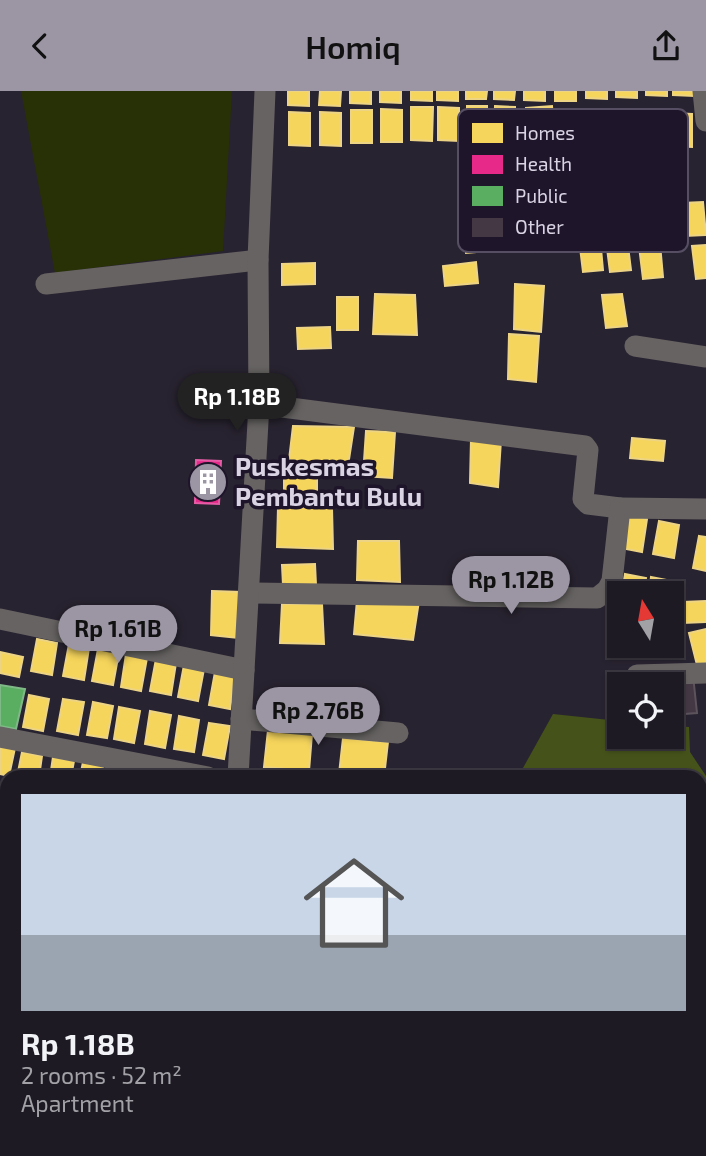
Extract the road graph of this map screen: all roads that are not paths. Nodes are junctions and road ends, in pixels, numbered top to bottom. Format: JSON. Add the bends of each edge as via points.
{"nodes":[{"id":1,"x":265,"y":91,"type":"edge"},
{"id":2,"x":703,"y":91,"type":"edge"},
{"id":3,"x":706,"y":121,"type":"edge"},
{"id":4,"x":258,"y":260,"type":"junction"},
{"id":5,"x":46,"y":284,"type":"dead end"},
{"id":6,"x":635,"y":346,"type":"dead end"},
{"id":7,"x":706,"y":356,"type":"edge"},
{"id":8,"x":259,"y":404,"type":"junction"},
{"id":9,"x":620,"y":508,"type":"junction"},
{"id":10,"x":706,"y":509,"type":"edge"},
{"id":11,"x":249,"y":593,"type":"junction"},
{"id":12,"x":0,"y":619,"type":"edge"},
{"id":13,"x":244,"y":670,"type":"junction"},
{"id":14,"x":706,"y":673,"type":"edge"},
{"id":15,"x":684,"y":674,"type":"edge"},
{"id":16,"x":241,"y":719,"type":"junction"},
{"id":17,"x":398,"y":733,"type":"dead end"},
{"id":18,"x":0,"y":737,"type":"edge"},
{"id":19,"x":172,"y":770,"type":"edge"},
{"id":20,"x":238,"y":770,"type":"edge"}],
"edges":[{"from":1,"to":4,"type":"street"},
{"from":2,"to":3,"type":"street"},
{"from":4,"to":5,"type":"street"},
{"from":4,"to":8,"type":"street"},
{"from":6,"to":7,"type":"street"},
{"from":8,"to":9,"type":"street","via":[[585,446],[583,499],[588,505]]},
{"from":8,"to":11,"type":"street"},
{"from":9,"to":10,"type":"street"},
{"from":9,"to":11,"type":"street","via":[[612,581],[597,598]]},
{"from":11,"to":13,"type":"street"},
{"from":12,"to":13,"type":"street"},
{"from":13,"to":16,"type":"street"},
{"from":14,"to":15,"type":"street"},
{"from":16,"to":17,"type":"street"},
{"from":16,"to":20,"type":"street"},
{"from":18,"to":19,"type":"street"}]}
